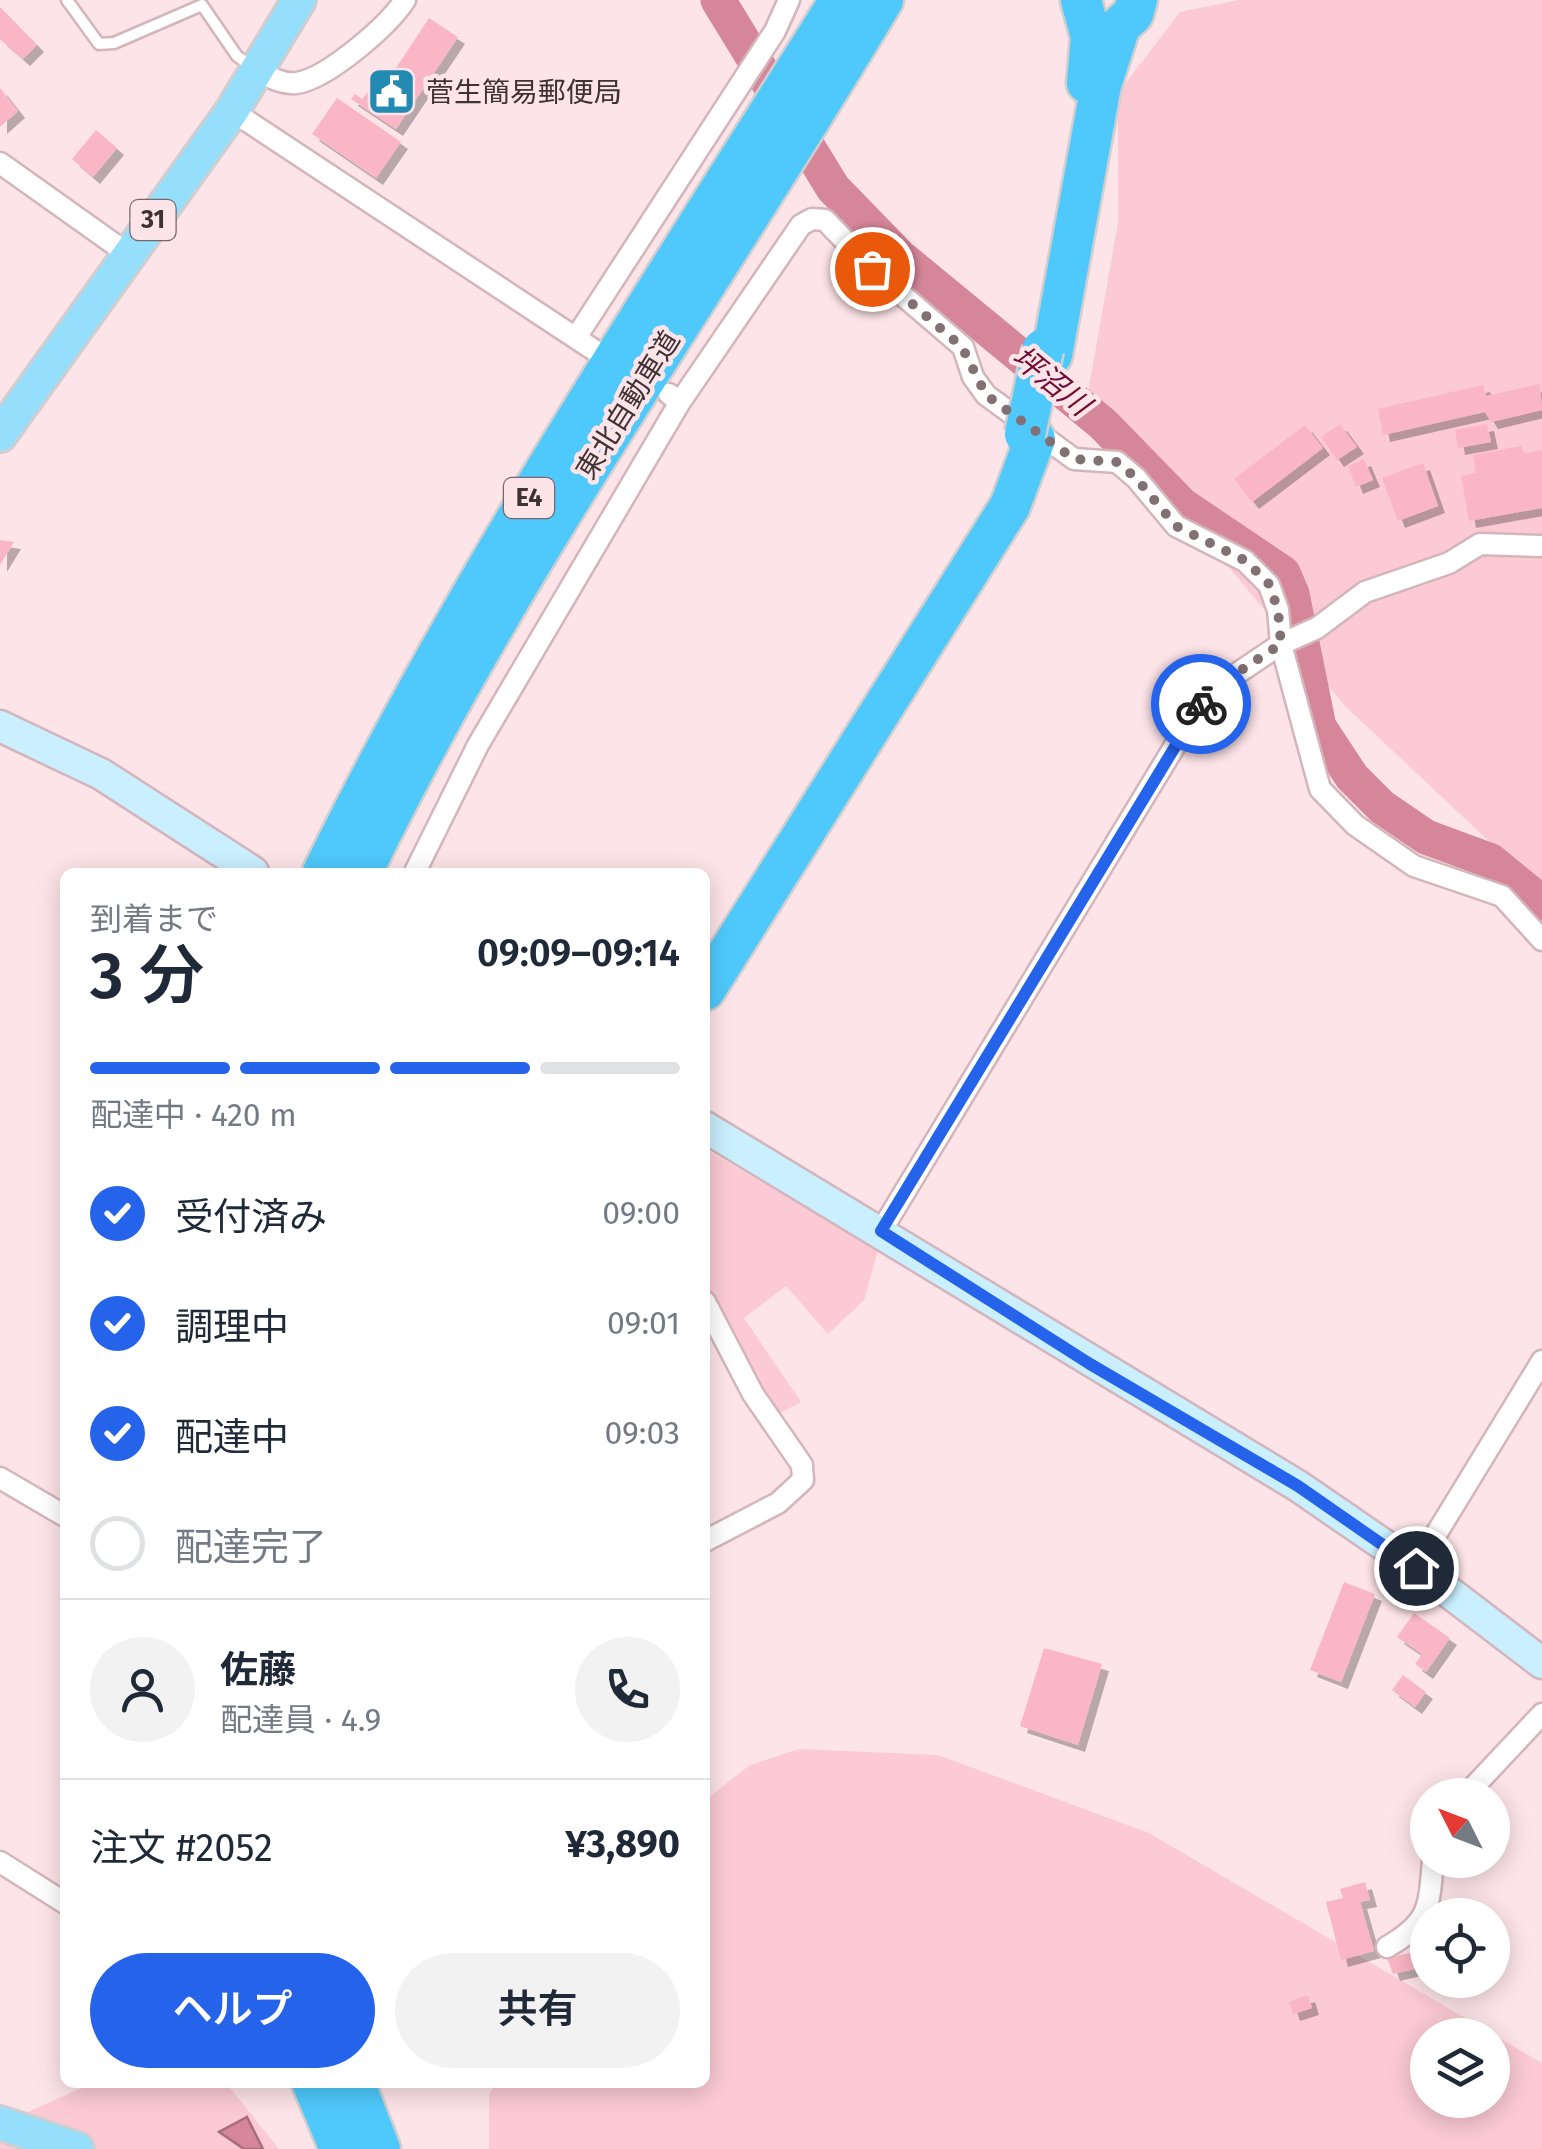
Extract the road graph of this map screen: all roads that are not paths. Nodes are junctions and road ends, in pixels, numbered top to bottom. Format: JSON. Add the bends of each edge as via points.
{"nodes":[{"id":1,"x":67,"y":0,"type":"edge"},
{"id":2,"x":299,"y":0,"type":"edge"},
{"id":3,"x":405,"y":0,"type":"edge"},
{"id":4,"x":788,"y":0,"type":"edge"},
{"id":5,"x":838,"y":0,"type":"edge"},
{"id":6,"x":883,"y":0,"type":"edge"},
{"id":7,"x":898,"y":0,"type":"edge"},
{"id":8,"x":1106,"y":11,"type":"edge"},
{"id":9,"x":819,"y":58,"type":"junction"},
{"id":10,"x":258,"y":72,"type":"junction"},
{"id":11,"x":232,"y":111,"type":"junction"},
{"id":12,"x":768,"y":151,"type":"junction"},
{"id":13,"x":0,"y":163,"type":"edge"},
{"id":14,"x":128,"y":254,"type":"junction"},
{"id":15,"x":4,"y":421,"type":"edge"},
{"id":16,"x":1030,"y":437,"type":"junction"},
{"id":17,"x":1542,"y":546,"type":"edge"},
{"id":18,"x":1293,"y":639,"type":"junction"},
{"id":19,"x":0,"y":726,"type":"edge"},
{"id":20,"x":247,"y":868,"type":"edge"},
{"id":21,"x":325,"y":868,"type":"edge"},
{"id":22,"x":364,"y":868,"type":"edge"},
{"id":23,"x":417,"y":868,"type":"edge"},
{"id":24,"x":1542,"y":940,"type":"edge"},
{"id":25,"x":710,"y":948,"type":"edge"},
{"id":26,"x":710,"y":982,"type":"edge"},
{"id":27,"x":710,"y":1130,"type":"edge"},
{"id":28,"x":881,"y":1231,"type":"junction"},
{"id":29,"x":710,"y":1312,"type":"edge"},
{"id":30,"x":1542,"y":1360,"type":"edge"},
{"id":31,"x":0,"y":1478,"type":"edge"},
{"id":32,"x":60,"y":1513,"type":"edge"},
{"id":33,"x":710,"y":1538,"type":"edge"},
{"id":34,"x":1416,"y":1568,"type":"junction"},
{"id":35,"x":1542,"y":1663,"type":"edge"},
{"id":36,"x":1542,"y":1714,"type":"edge"},
{"id":37,"x":1482,"y":1778,"type":"edge"},
{"id":38,"x":0,"y":1862,"type":"edge"},
{"id":39,"x":1431,"y":1878,"type":"edge"},
{"id":40,"x":60,"y":1899,"type":"edge"},
{"id":41,"x":1387,"y":1947,"type":"dead end"},
{"id":42,"x":315,"y":2088,"type":"edge"},
{"id":43,"x":356,"y":2088,"type":"edge"},
{"id":44,"x":0,"y":2123,"type":"edge"},
{"id":45,"x":77,"y":2149,"type":"edge"},
{"id":46,"x":340,"y":2149,"type":"edge"},
{"id":47,"x":380,"y":2149,"type":"edge"}],
"edges":[{"from":1,"to":10,"type":"lane","via":[[99,44],[202,5],[237,56]]},
{"from":2,"to":10,"type":"main road","number":"31"},
{"from":3,"to":10,"type":"street","via":[[374,37],[298,83]]},
{"from":4,"to":11,"type":"street","via":[[586,343]]},
{"from":5,"to":9,"type":"highway","name":"東北自動車道","number":"E4"},
{"from":6,"to":9,"type":"highway","name":"東北自動車道","number":"E4"},
{"from":7,"to":9,"type":"highway"},
{"from":8,"to":16,"type":"highway","bridge":true,"via":[[1091,37]]},
{"from":9,"to":12,"type":"highway","name":"東北自動車道","number":"E4"},
{"from":9,"to":12,"type":"highway","name":"東北自動車道","number":"E4","via":[[822,102]]},
{"from":10,"to":11,"type":"main road","number":"31"},
{"from":11,"to":14,"type":"main road","number":"31"},
{"from":12,"to":21,"type":"highway","name":"東北自動車道","number":"E4","via":[[424,673]]},
{"from":12,"to":22,"type":"highway","name":"東北自動車道","number":"E4","via":[[460,681]]},
{"from":13,"to":14,"type":"street"},
{"from":14,"to":15,"type":"main road","number":"31"},
{"from":16,"to":25,"type":"highway","via":[[999,502]]},
{"from":16,"to":26,"type":"highway","via":[[1010,506]]},
{"from":17,"to":18,"type":"street","via":[[1480,544],[1449,564],[1366,592]]},
{"from":18,"to":23,"type":"street","via":[[1269,584],[1246,561],[1176,526],[1117,462],[1074,459],[986,395],[962,347],[826,220],[800,225],[675,398],[478,745]]},
{"from":18,"to":24,"type":"street","via":[[1320,789],[1355,825],[1414,866],[1502,896]]},
{"from":18,"to":28,"type":"street","via":[[1220,684],[1199,706]]},
{"from":19,"to":20,"type":"street","via":[[101,774]]},
{"from":27,"to":28,"type":"street"},
{"from":28,"to":34,"type":"street","via":[[1298,1486]]},
{"from":29,"to":33,"type":"street","via":[[753,1394],[802,1466],[803,1480],[778,1503]]},
{"from":30,"to":34,"type":"street"},
{"from":31,"to":32,"type":"street"},
{"from":34,"to":35,"type":"street"},
{"from":36,"to":37,"type":"street"},
{"from":38,"to":40,"type":"street"},
{"from":39,"to":41,"type":"street","via":[[1418,1929]]},
{"from":42,"to":46,"type":"highway"},
{"from":43,"to":47,"type":"highway"},
{"from":44,"to":45,"type":"main road"}]}
